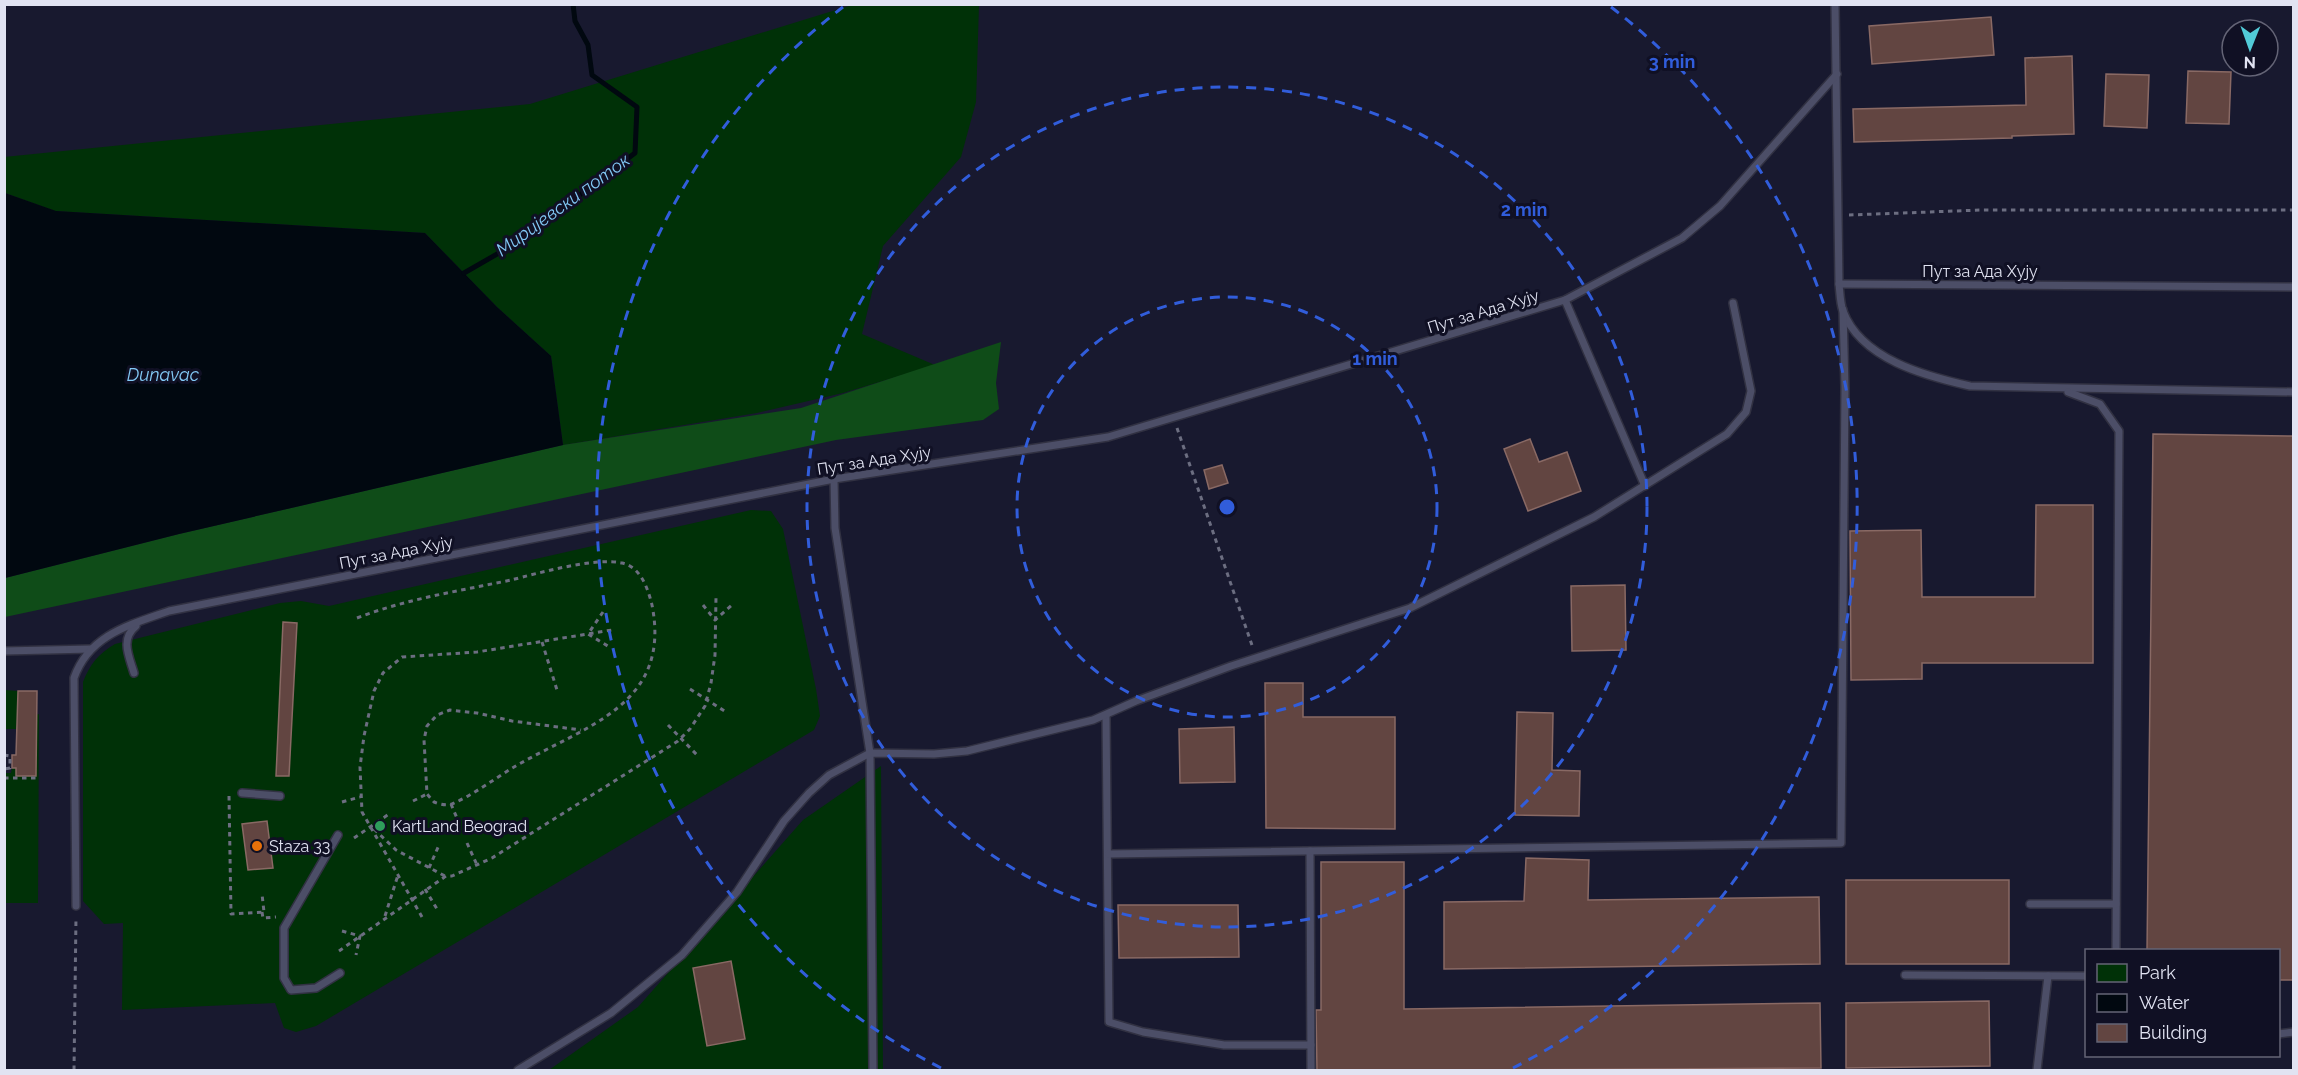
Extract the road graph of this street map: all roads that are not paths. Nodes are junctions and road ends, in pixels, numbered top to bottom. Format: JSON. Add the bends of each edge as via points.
{"nodes":[{"id":1,"x":1835,"y":4,"type":"edge"},
{"id":2,"x":1837,"y":74,"type":"junction"},
{"id":3,"x":1839,"y":284,"type":"junction"},
{"id":4,"x":2294,"y":287,"type":"edge"},
{"id":5,"x":1565,"y":300,"type":"junction"},
{"id":6,"x":1733,"y":303,"type":"dead end"},
{"id":7,"x":1843,"y":310,"type":"junction"},
{"id":8,"x":2062,"y":390,"type":"junction"},
{"id":9,"x":2294,"y":392,"type":"edge"},
{"id":10,"x":834,"y":479,"type":"junction"},
{"id":11,"x":1645,"y":486,"type":"junction"},
{"id":12,"x":143,"y":620,"type":"junction"},
{"id":13,"x":91,"y":649,"type":"junction"},
{"id":14,"x":4,"y":651,"type":"edge"},
{"id":15,"x":134,"y":673,"type":"dead end"},
{"id":16,"x":1106,"y":715,"type":"junction"},
{"id":17,"x":870,"y":753,"type":"junction"},
{"id":18,"x":242,"y":793,"type":"dead end"},
{"id":19,"x":280,"y":796,"type":"dead end"},
{"id":20,"x":338,"y":835,"type":"dead end"},
{"id":21,"x":1310,"y":851,"type":"junction"},
{"id":22,"x":1109,"y":854,"type":"junction"},
{"id":23,"x":2030,"y":904,"type":"dead end"},
{"id":24,"x":2116,"y":904,"type":"junction"},
{"id":25,"x":76,"y":906,"type":"road end"},
{"id":26,"x":2115,"y":949,"type":"edge"},
{"id":27,"x":339,"y":973,"type":"dead end"},
{"id":28,"x":1905,"y":975,"type":"dead end"},
{"id":29,"x":2048,"y":976,"type":"junction"},
{"id":30,"x":2085,"y":976,"type":"edge"},
{"id":31,"x":1311,"y":1045,"type":"junction"},
{"id":32,"x":518,"y":1071,"type":"edge"},
{"id":33,"x":873,"y":1071,"type":"edge"},
{"id":34,"x":1311,"y":1071,"type":"edge"},
{"id":35,"x":2037,"y":1071,"type":"edge"}],
"edges":[{"from":1,"to":2,"type":"lane"},
{"from":2,"to":3,"type":"lane"},
{"from":2,"to":5,"type":"lane","name":"Пут за Ада Хују","via":[[1720,206],[1690,232]]},
{"from":3,"to":4,"type":"lane","name":"Пут за Ада Хују"},
{"from":3,"to":7,"type":"lane"},
{"from":5,"to":10,"type":"lane","name":"Пут за Ада Хују","via":[[1108,437]]},
{"from":5,"to":11,"type":"lane"},
{"from":6,"to":11,"type":"lane","via":[[1751,391],[1746,412],[1727,434]]},
{"from":7,"to":8,"type":"lane","via":[[1864,341],[1926,376],[1970,386]]},
{"from":7,"to":21,"type":"lane","via":[[1841,843]]},
{"from":8,"to":9,"type":"lane"},
{"from":8,"to":24,"type":"lane","via":[[2100,404],[2119,431]]},
{"from":10,"to":12,"type":"lane","name":"Пут за Ада Хују","via":[[169,611]]},
{"from":10,"to":17,"type":"lane","via":[[835,528]]},
{"from":11,"to":16,"type":"lane","via":[[1594,517],[1410,608],[1256,658]]},
{"from":12,"to":13,"type":"lane","name":"Пут за Ада Хују","via":[[104,638]]},
{"from":12,"to":15,"type":"lane","via":[[130,631],[126,645]]},
{"from":13,"to":14,"type":"lane"},
{"from":13,"to":25,"type":"lane","name":"Пут за Ада Хују","via":[[80,661],[74,678]]},
{"from":16,"to":17,"type":"lane","via":[[967,751]]},
{"from":16,"to":22,"type":"lane"},
{"from":17,"to":32,"type":"lane","via":[[829,775],[809,793],[784,821],[737,892],[682,955],[611,1013]]},
{"from":17,"to":33,"type":"lane"},
{"from":18,"to":19,"type":"lane"},
{"from":20,"to":27,"type":"lane","via":[[284,928],[284,978],[291,990],[316,988]]},
{"from":21,"to":22,"type":"lane"},
{"from":21,"to":31,"type":"lane"},
{"from":22,"to":31,"type":"lane","via":[[1109,1022],[1143,1032],[1224,1045]]},
{"from":23,"to":24,"type":"lane"},
{"from":24,"to":26,"type":"lane"},
{"from":28,"to":29,"type":"lane"},
{"from":29,"to":30,"type":"lane"},
{"from":29,"to":35,"type":"lane"},
{"from":31,"to":34,"type":"lane"}]}
